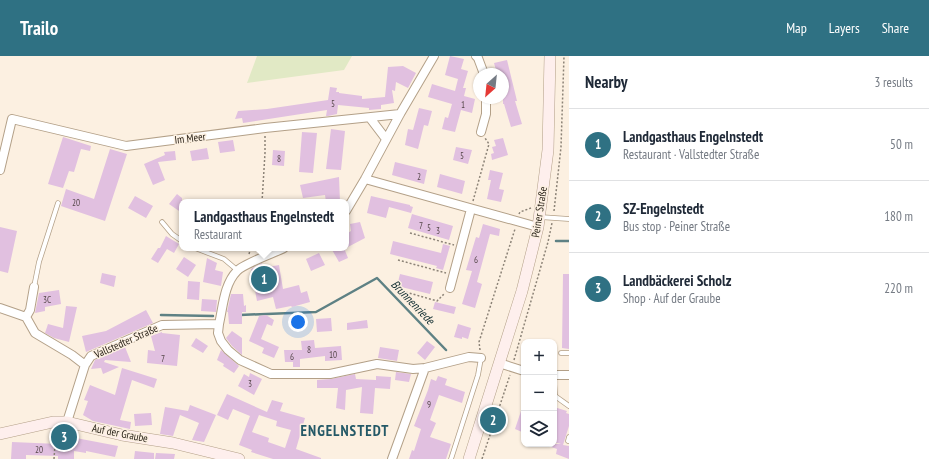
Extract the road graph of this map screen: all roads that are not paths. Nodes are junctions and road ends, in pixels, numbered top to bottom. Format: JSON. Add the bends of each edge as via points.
{"nodes":[{"id":1,"x":434,"y":56,"type":"edge"},
{"id":2,"x":476,"y":56,"type":"edge"},
{"id":3,"x":550,"y":56,"type":"edge"},
{"id":4,"x":482,"y":68,"type":"edge"},
{"id":5,"x":486,"y":104,"type":"edge"},
{"id":6,"x":400,"y":114,"type":"junction"},
{"id":7,"x":370,"y":118,"type":"junction"},
{"id":8,"x":481,"y":132,"type":"road end"},
{"id":9,"x":386,"y":139,"type":"junction"},
{"id":10,"x":0,"y":170,"type":"edge"},
{"id":11,"x":365,"y":179,"type":"junction"},
{"id":12,"x":58,"y":203,"type":"dead end"},
{"id":13,"x":349,"y":206,"type":"edge"},
{"id":14,"x":471,"y":209,"type":"junction"},
{"id":15,"x":569,"y":219,"type":"edge"},
{"id":16,"x":162,"y":222,"type":"dead end"},
{"id":17,"x":539,"y":222,"type":"junction"},
{"id":18,"x":179,"y":239,"type":"edge"},
{"id":19,"x":202,"y":251,"type":"edge"},
{"id":20,"x":278,"y":251,"type":"edge"},
{"id":21,"x":237,"y":270,"type":"junction"},
{"id":22,"x":34,"y":286,"type":"joint"},
{"id":23,"x":450,"y":288,"type":"road end"},
{"id":24,"x":0,"y":308,"type":"edge"},
{"id":25,"x":26,"y":317,"type":"junction"},
{"id":26,"x":219,"y":324,"type":"junction"},
{"id":27,"x":561,"y":353,"type":"dead end"},
{"id":28,"x":569,"y":353,"type":"edge"},
{"id":29,"x":481,"y":358,"type":"joint"},
{"id":30,"x":499,"y":363,"type":"junction"},
{"id":31,"x":85,"y":365,"type":"junction"},
{"id":32,"x":425,"y":368,"type":"junction"},
{"id":33,"x":521,"y":370,"type":"edge"},
{"id":34,"x":557,"y":376,"type":"edge"},
{"id":35,"x":569,"y":376,"type":"edge"},
{"id":36,"x":557,"y":397,"type":"edge"},
{"id":37,"x":569,"y":406,"type":"edge"},
{"id":38,"x":62,"y":422,"type":"junction"},
{"id":39,"x":0,"y":434,"type":"edge"},
{"id":40,"x":569,"y":437,"type":"edge"},
{"id":41,"x":569,"y":441,"type":"edge"},
{"id":42,"x":239,"y":459,"type":"edge"},
{"id":43,"x":392,"y":459,"type":"edge"},
{"id":44,"x":452,"y":459,"type":"edge"},
{"id":45,"x":469,"y":459,"type":"edge"}],
"edges":[{"from":1,"to":6,"type":"street"},
{"from":2,"to":4,"type":"street"},
{"from":3,"to":17,"type":"main road","name":"Peiner Straße","via":[[548,150]]},
{"from":5,"to":8,"type":"street"},
{"from":6,"to":7,"type":"street","name":"Im Meer"},
{"from":6,"to":9,"type":"street"},
{"from":7,"to":9,"type":"street"},
{"from":7,"to":10,"type":"street","name":"Im Meer","via":[[265,128],[126,146],[12,119]]},
{"from":9,"to":11,"type":"street"},
{"from":11,"to":13,"type":"street"},
{"from":11,"to":14,"type":"street"},
{"from":12,"to":22,"type":"lane"},
{"from":14,"to":17,"type":"street","via":[[517,221]]},
{"from":14,"to":23,"type":"street"},
{"from":15,"to":17,"type":"lane"},
{"from":16,"to":18,"type":"lane"},
{"from":17,"to":30,"type":"main road","name":"Peiner Straße","via":[[522,290]]},
{"from":19,"to":21,"type":"lane","via":[[224,260]]},
{"from":20,"to":21,"type":"street"},
{"from":21,"to":26,"type":"street","via":[[227,289]]},
{"from":22,"to":25,"type":"street","via":[[30,310]]},
{"from":24,"to":25,"type":"street"},
{"from":25,"to":31,"type":"street","via":[[35,333]]},
{"from":26,"to":31,"type":"street","name":"Vallstedter Straße","via":[[162,325],[91,356]]},
{"from":26,"to":32,"type":"street","via":[[219,336],[228,350],[240,360],[271,374],[330,374],[377,364]]},
{"from":27,"to":28,"type":"lane"},
{"from":29,"to":32,"type":"street","via":[[469,357]]},
{"from":29,"to":44,"type":"lane"},
{"from":30,"to":33,"type":"street"},
{"from":30,"to":45,"type":"main road","name":"Peiner Straße"},
{"from":31,"to":38,"type":"street","name":"Vallstedter Straße"},
{"from":32,"to":43,"type":"street"},
{"from":34,"to":35,"type":"street"},
{"from":36,"to":37,"type":"lane"},
{"from":38,"to":39,"type":"main road","name":"Auf der Graube"},
{"from":38,"to":42,"type":"main road","name":"Auf der Graube"},
{"from":40,"to":41,"type":"lane"}]}
